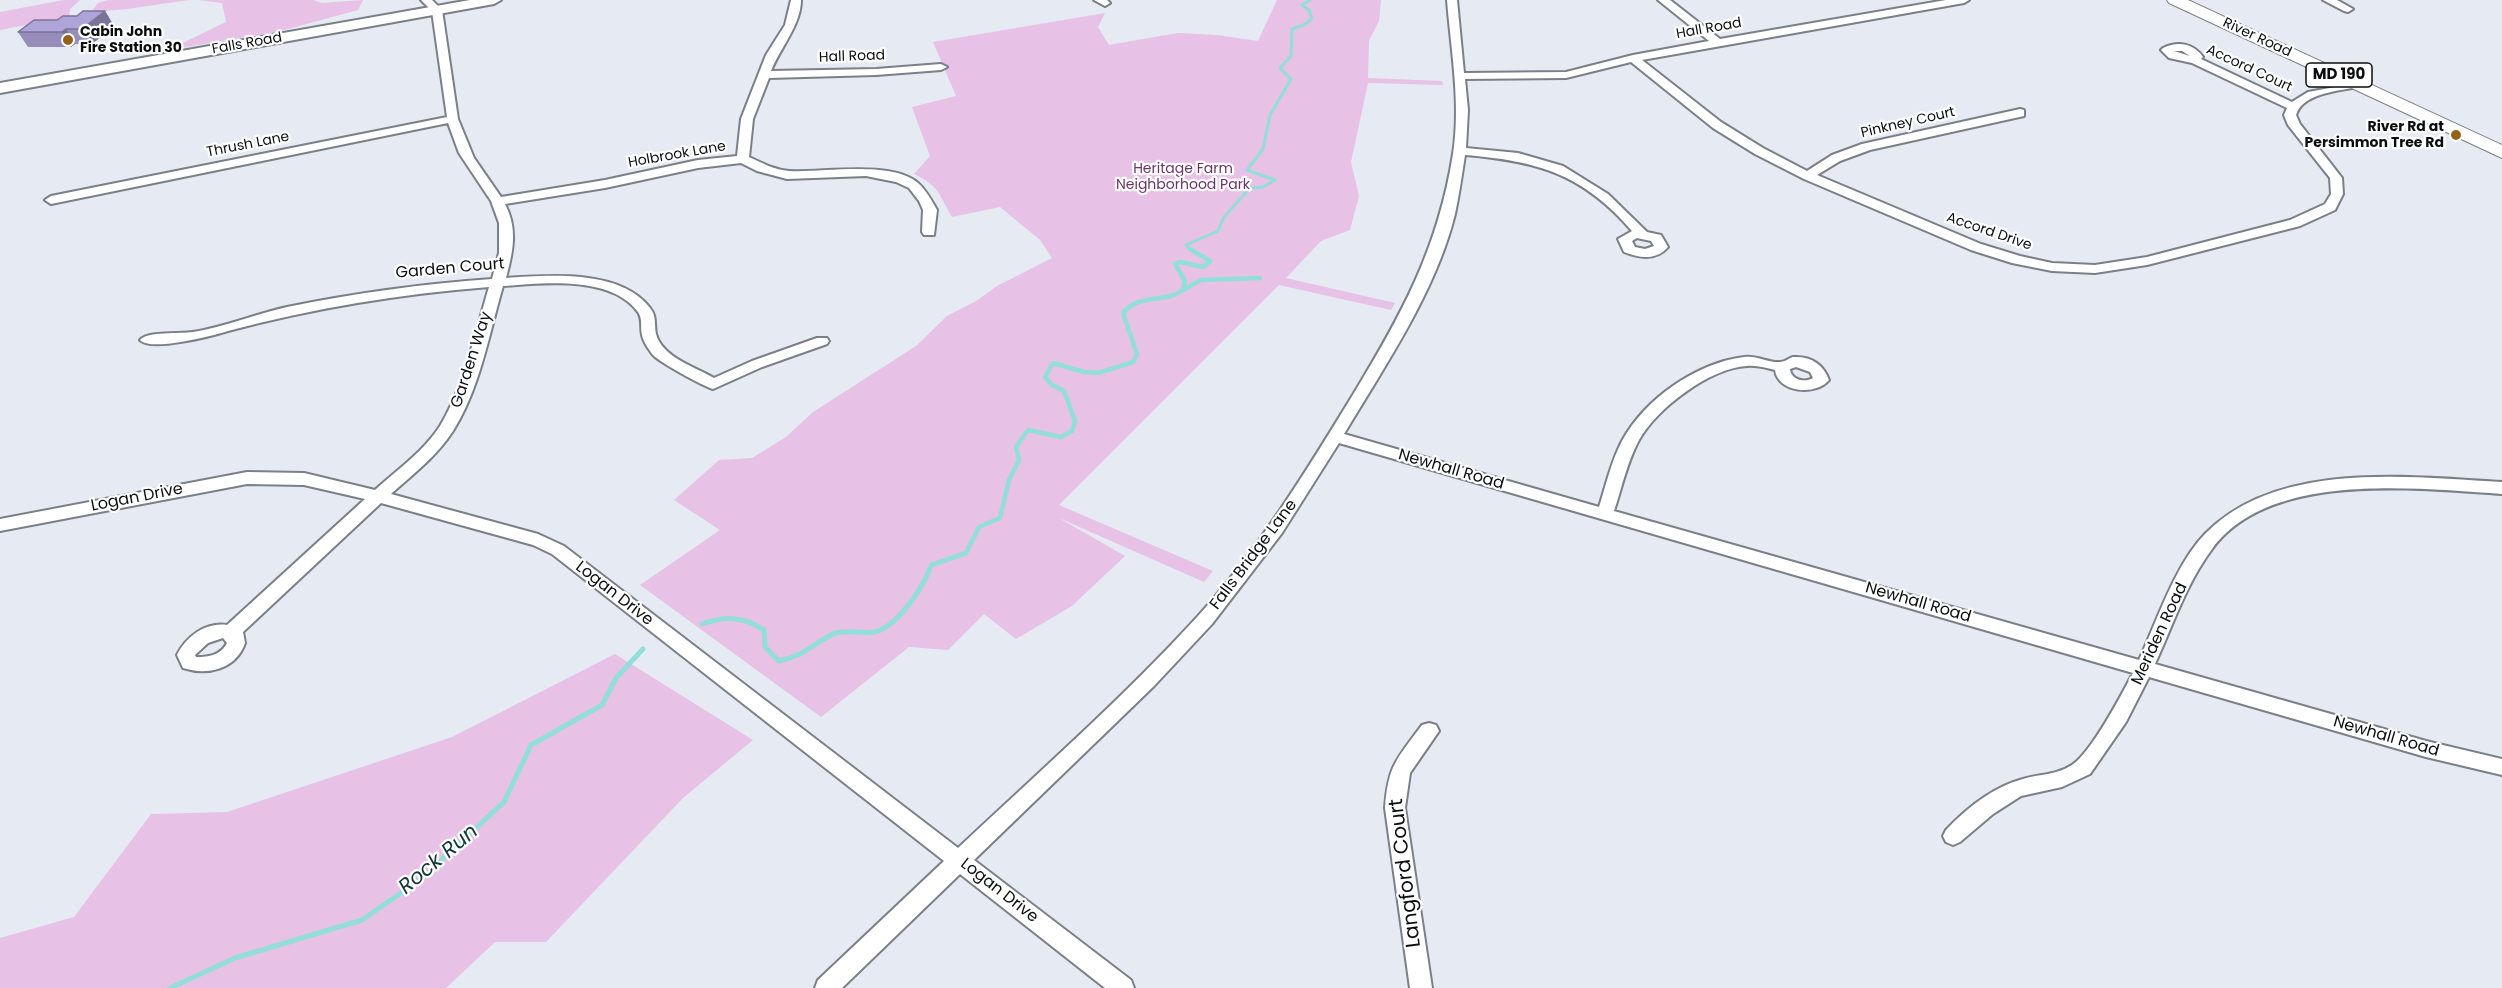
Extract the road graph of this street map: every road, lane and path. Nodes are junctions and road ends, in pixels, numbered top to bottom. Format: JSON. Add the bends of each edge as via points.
{"nodes":[{"id":1,"x":494,"y":0,"type":"edge"},
{"id":2,"x":796,"y":0,"type":"edge"},
{"id":3,"x":1452,"y":0,"type":"edge"},
{"id":4,"x":1663,"y":0,"type":"edge"},
{"id":5,"x":1964,"y":0,"type":"edge"},
{"id":6,"x":2175,"y":0,"type":"edge"},
{"id":7,"x":2328,"y":0,"type":"edge"},
{"id":8,"x":435,"y":3,"type":"edge"},
{"id":9,"x":2348,"y":9,"type":"dead end"},
{"id":10,"x":1718,"y":43,"type":"junction"},
{"id":11,"x":1633,"y":58,"type":"junction"},
{"id":12,"x":2192,"y":59,"type":"dead end"},
{"id":13,"x":941,"y":66,"type":"dead end"},
{"id":14,"x":764,"y":75,"type":"junction"},
{"id":15,"x":1459,"y":76,"type":"junction"},
{"id":16,"x":2358,"y":84,"type":"junction"},
{"id":17,"x":0,"y":88,"type":"edge"},
{"id":18,"x":2293,"y":106,"type":"junction"},
{"id":19,"x":2020,"y":113,"type":"dead end"},
{"id":20,"x":452,"y":119,"type":"junction"},
{"id":21,"x":1461,"y":151,"type":"junction"},
{"id":22,"x":2502,"y":152,"type":"edge"},
{"id":23,"x":743,"y":159,"type":"junction"},
{"id":24,"x":1808,"y":176,"type":"junction"},
{"id":25,"x":51,"y":200,"type":"dead end"},
{"id":26,"x":499,"y":201,"type":"junction"},
{"id":27,"x":929,"y":232,"type":"dead end"},
{"id":28,"x":1641,"y":234,"type":"dead end"},
{"id":29,"x":496,"y":282,"type":"junction"},
{"id":30,"x":147,"y":340,"type":"dead end"},
{"id":31,"x":822,"y":341,"type":"dead end"},
{"id":32,"x":1782,"y":368,"type":"dead end"},
{"id":33,"x":1335,"y":437,"type":"junction"},
{"id":34,"x":2502,"y":488,"type":"edge"},
{"id":35,"x":379,"y":497,"type":"junction"},
{"id":36,"x":1605,"y":514,"type":"junction"},
{"id":37,"x":0,"y":525,"type":"edge"},
{"id":38,"x":230,"y":633,"type":"dead end"},
{"id":39,"x":2146,"y":669,"type":"junction"},
{"id":40,"x":1429,"y":731,"type":"dead end"},
{"id":41,"x":2502,"y":767,"type":"edge"},
{"id":42,"x":1953,"y":836,"type":"dead end"},
{"id":43,"x":960,"y":860,"type":"junction"},
{"id":44,"x":826,"y":988,"type":"edge"},
{"id":45,"x":1123,"y":988,"type":"edge"},
{"id":46,"x":1421,"y":988,"type":"edge"}],
"edges":[{"from":1,"to":8,"type":"main road","name":"Falls Road"},
{"from":2,"to":14,"type":"street","via":[[790,25]]},
{"from":3,"to":15,"type":"street","name":"Falls Bridge Lane"},
{"from":4,"to":10,"type":"street"},
{"from":5,"to":10,"type":"street","name":"Hall Road"},
{"from":6,"to":16,"type":"main road","name":"River Road","number":"MD 190"},
{"from":7,"to":9,"type":"street"},
{"from":8,"to":17,"type":"main road","name":"Falls Road"},
{"from":8,"to":20,"type":"street","name":"Garden Way"},
{"from":10,"to":11,"type":"street","name":"Hall Road"},
{"from":11,"to":15,"type":"street","name":"Hall Road","via":[[1566,75]]},
{"from":11,"to":24,"type":"street","name":"Accord Drive","via":[[1717,125]]},
{"from":12,"to":18,"type":"street","name":"Accord Court"},
{"from":13,"to":14,"type":"street","name":"Hall Road"},
{"from":14,"to":23,"type":"street","via":[[747,119]]},
{"from":15,"to":21,"type":"street","name":"Falls Bridge Lane"},
{"from":16,"to":18,"type":"street","via":[[2312,94]]},
{"from":16,"to":22,"type":"main road","name":"River Road","number":"MD 190"},
{"from":18,"to":24,"type":"street","name":"Accord Drive","via":[[2290,115],[2294,125],[2336,178],[2337,194],[2330,207],[2295,223],[2147,261],[2095,269],[2052,267],[1976,247]]},
{"from":19,"to":24,"type":"street","name":"Pinkney Court","via":[[1866,147],[1836,158]]},
{"from":20,"to":25,"type":"street","name":"Thrush Lane"},
{"from":20,"to":26,"type":"street","name":"Garden Way","via":[[467,157]]},
{"from":21,"to":28,"type":"street","via":[[1523,157],[1562,170],[1628,217]]},
{"from":21,"to":33,"type":"street","name":"Falls Bridge Lane","via":[[1448,215],[1429,269],[1391,344]]},
{"from":23,"to":26,"type":"street","name":"Holbrook Lane"},
{"from":23,"to":27,"type":"street","name":"Holbrook Lane","via":[[787,176],[866,172],[900,179],[913,185],[925,200],[930,210]]},
{"from":26,"to":29,"type":"street","name":"Garden Way","via":[[508,235]]},
{"from":29,"to":30,"type":"street","name":"Garden Court","via":[[365,296],[194,336]]},
{"from":29,"to":31,"type":"street","name":"Garden Court","via":[[558,278],[620,291],[644,309],[649,335],[659,353],[713,384]]},
{"from":29,"to":35,"type":"street","name":"Garden Way","via":[[466,389],[456,410],[429,450]]},
{"from":32,"to":36,"type":"street","via":[[1746,361],[1709,371],[1681,389],[1637,429]]},
{"from":33,"to":36,"type":"street","name":"Newhall Road"},
{"from":33,"to":43,"type":"street","name":"Falls Bridge Lane","via":[[1276,530],[1206,619]]},
{"from":34,"to":39,"type":"street","name":"Meriden Road","via":[[2325,486],[2248,509],[2210,539],[2172,603]]},
{"from":35,"to":37,"type":"street","name":"Logan Drive","via":[[304,479],[247,478]]},
{"from":35,"to":38,"type":"street","name":"Garden Way"},
{"from":35,"to":43,"type":"street","name":"Logan Drive","via":[[538,540],[558,550]]},
{"from":36,"to":39,"type":"street","name":"Newhall Road"},
{"from":39,"to":41,"type":"street","name":"Newhall Road"},
{"from":39,"to":42,"type":"street","name":"Meriden Road","via":[[2084,767],[2072,775],[2020,788],[1971,819]]},
{"from":40,"to":46,"type":"street","name":"Langford Court","via":[[1401,769],[1395,808]]},
{"from":43,"to":44,"type":"street","name":"Falls Bridge Lane"},
{"from":43,"to":45,"type":"street","name":"Logan Drive"}]}
